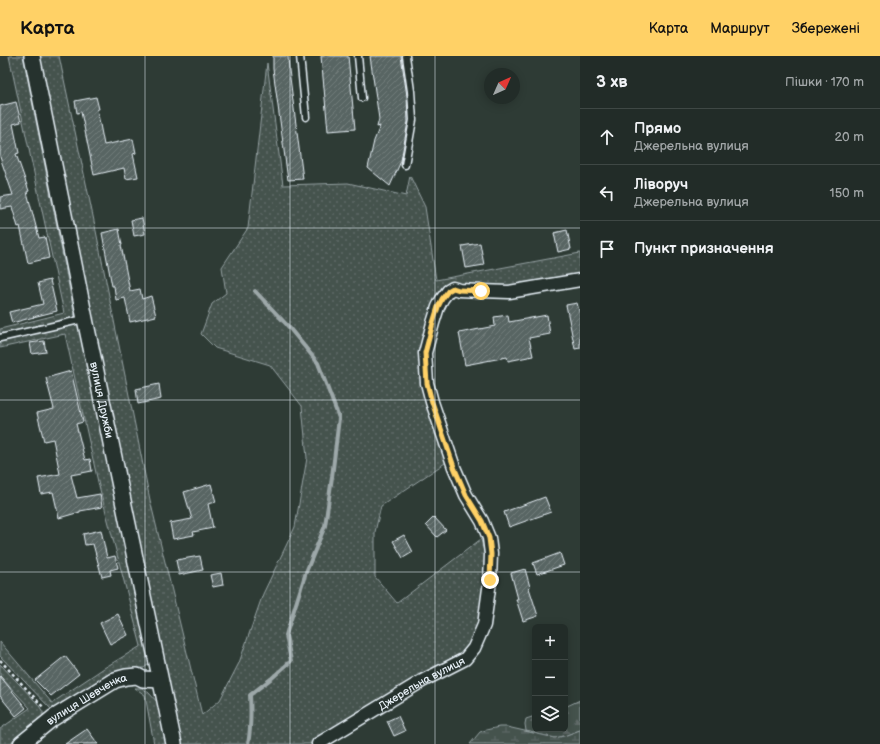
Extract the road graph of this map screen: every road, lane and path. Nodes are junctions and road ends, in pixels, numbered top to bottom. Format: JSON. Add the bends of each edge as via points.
{"nodes":[{"id":1,"x":32,"y":56,"type":"edge"},
{"id":2,"x":300,"y":56,"type":"edge"},
{"id":3,"x":358,"y":56,"type":"edge"},
{"id":4,"x":406,"y":56,"type":"edge"},
{"id":5,"x":362,"y":98,"type":"dead end"},
{"id":6,"x":306,"y":117,"type":"dead end"},
{"id":7,"x":405,"y":165,"type":"dead end"},
{"id":8,"x":580,"y":280,"type":"edge"},
{"id":9,"x":85,"y":319,"type":"junction"},
{"id":10,"x":0,"y":338,"type":"edge"},
{"id":11,"x":0,"y":660,"type":"edge"},
{"id":12,"x":160,"y":680,"type":"junction"},
{"id":13,"x":53,"y":718,"type":"junction"},
{"id":14,"x":21,"y":744,"type":"edge"},
{"id":15,"x":174,"y":744,"type":"edge"},
{"id":16,"x":318,"y":744,"type":"edge"}],
"edges":[{"from":1,"to":9,"type":"street","name":"вулиця Дружби"},
{"from":2,"to":6,"type":"lane"},
{"from":3,"to":5,"type":"lane"},
{"from":4,"to":7,"type":"lane","via":[[413,120]]},
{"from":8,"to":16,"type":"street","name":"Джерельна вулиця","via":[[509,292],[453,288],[442,299],[425,353],[427,383],[454,467],[489,538],[490,580],[484,625],[474,648],[464,659],[422,681]]},
{"from":9,"to":10,"type":"lane"},
{"from":9,"to":12,"type":"street","name":"вулиця Дружби"},
{"from":11,"to":13,"type":"path"},
{"from":12,"to":13,"type":"street","name":"вулиця Шевченка","via":[[126,676],[115,680]]},
{"from":12,"to":15,"type":"street","name":"вулиця Дружби"},
{"from":13,"to":14,"type":"street","name":"вулиця Шевченка"}]}
